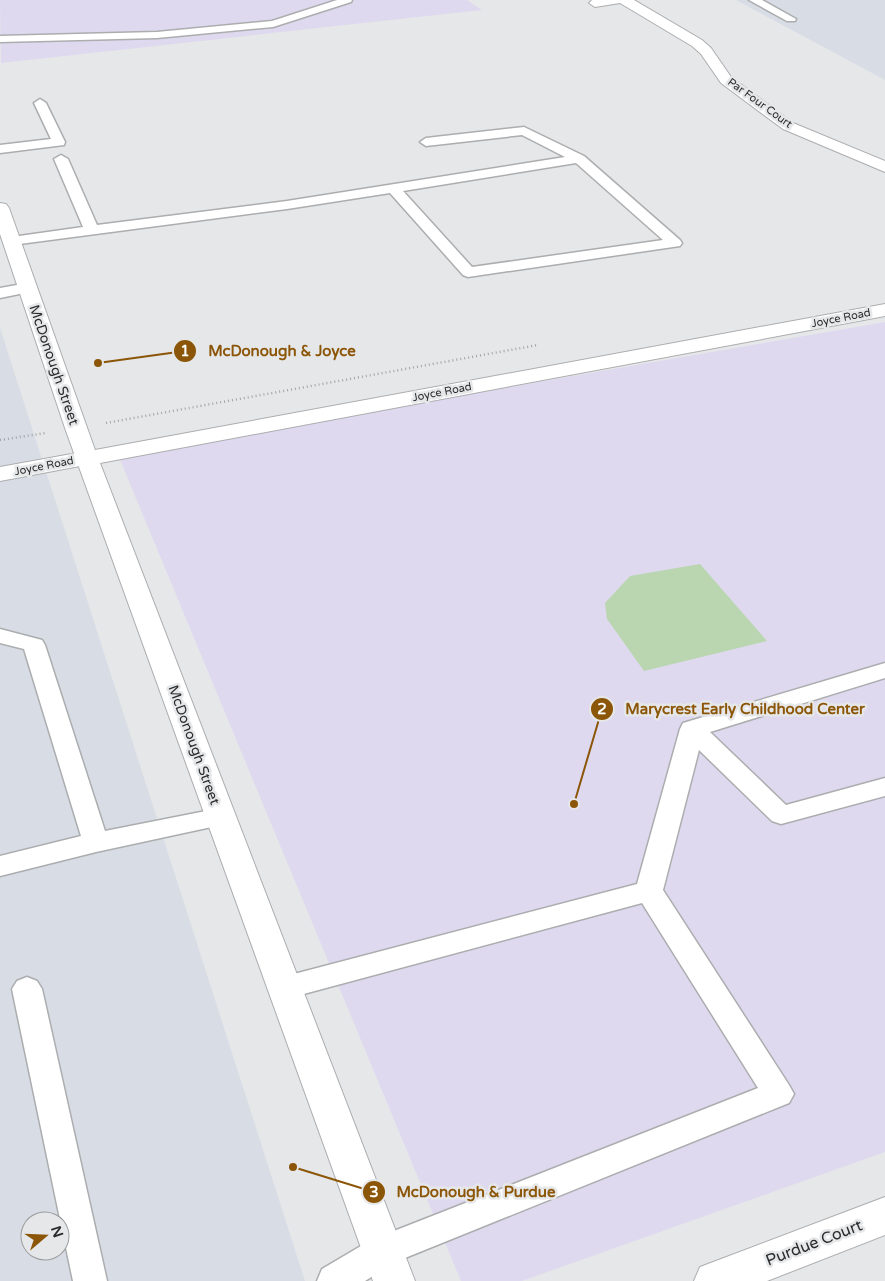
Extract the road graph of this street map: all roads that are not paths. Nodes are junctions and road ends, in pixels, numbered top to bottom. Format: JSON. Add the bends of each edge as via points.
{"nodes":[{"id":1,"x":347,"y":0,"type":"edge"},
{"id":2,"x":616,"y":0,"type":"edge"},
{"id":3,"x":625,"y":0,"type":"edge"},
{"id":4,"x":754,"y":0,"type":"edge"},
{"id":5,"x":595,"y":2,"type":"dead end"},
{"id":6,"x":791,"y":19,"type":"dead end"},
{"id":7,"x":0,"y":39,"type":"edge"},
{"id":8,"x":40,"y":103,"type":"dead end"},
{"id":9,"x":426,"y":142,"type":"dead end"},
{"id":10,"x":0,"y":149,"type":"edge"},
{"id":11,"x":579,"y":159,"type":"junction"},
{"id":12,"x":61,"y":160,"type":"dead end"},
{"id":13,"x":885,"y":167,"type":"edge"},
{"id":14,"x":393,"y":188,"type":"junction"},
{"id":15,"x":0,"y":208,"type":"edge"},
{"id":16,"x":92,"y":231,"type":"junction"},
{"id":17,"x":12,"y":241,"type":"junction"},
{"id":18,"x":14,"y":291,"type":"edge"},
{"id":19,"x":885,"y":310,"type":"edge"},
{"id":20,"x":88,"y":458,"type":"junction"},
{"id":21,"x":0,"y":474,"type":"edge"},
{"id":22,"x":0,"y":636,"type":"edge"},
{"id":23,"x":885,"y":670,"type":"edge"},
{"id":24,"x":692,"y":730,"type":"junction"},
{"id":25,"x":885,"y":787,"type":"edge"},
{"id":26,"x":221,"y":817,"type":"junction"},
{"id":27,"x":96,"y":842,"type":"junction"},
{"id":28,"x":0,"y":866,"type":"edge"},
{"id":29,"x":649,"y":891,"type":"junction"},
{"id":30,"x":285,"y":987,"type":"junction"},
{"id":31,"x":27,"y":989,"type":"dead end"},
{"id":32,"x":885,"y":1216,"type":"edge"},
{"id":33,"x":388,"y":1266,"type":"edge"},
{"id":34,"x":90,"y":1281,"type":"edge"},
{"id":35,"x":334,"y":1281,"type":"edge"},
{"id":36,"x":715,"y":1281,"type":"edge"}],
"edges":[{"from":1,"to":7,"type":"lane","via":[[273,24],[156,35]]},
{"from":2,"to":5,"type":"street"},
{"from":3,"to":13,"type":"street","name":"Par Four Court","via":[[696,43],[706,51],[726,80],[788,126]]},
{"from":4,"to":6,"type":"lane"},
{"from":8,"to":10,"type":"lane","via":[[59,142]]},
{"from":9,"to":11,"type":"lane","via":[[524,131]]},
{"from":11,"to":14,"type":"lane"},
{"from":11,"to":14,"type":"lane","via":[[675,243],[468,272]]},
{"from":12,"to":16,"type":"lane"},
{"from":14,"to":16,"type":"lane"},
{"from":15,"to":17,"type":"street","name":"McDonough Street"},
{"from":16,"to":17,"type":"lane"},
{"from":17,"to":18,"type":"street","name":"McDonough Street"},
{"from":18,"to":20,"type":"street","name":"McDonough Street"},
{"from":19,"to":20,"type":"street","name":"Joyce Road"},
{"from":20,"to":21,"type":"street","name":"Joyce Road"},
{"from":20,"to":26,"type":"street","name":"McDonough Street"},
{"from":22,"to":27,"type":"lane","via":[[34,645]]},
{"from":23,"to":24,"type":"lane"},
{"from":24,"to":25,"type":"lane","via":[[780,815]]},
{"from":24,"to":29,"type":"lane"},
{"from":26,"to":27,"type":"lane"},
{"from":26,"to":30,"type":"street","name":"McDonough Street"},
{"from":27,"to":28,"type":"lane"},
{"from":29,"to":30,"type":"lane"},
{"from":29,"to":33,"type":"lane","via":[[778,1094]]},
{"from":30,"to":33,"type":"street","name":"McDonough Street"},
{"from":31,"to":34,"type":"lane"},
{"from":32,"to":36,"type":"street","name":"Purdue Court"},
{"from":33,"to":35,"type":"lane"}]}
